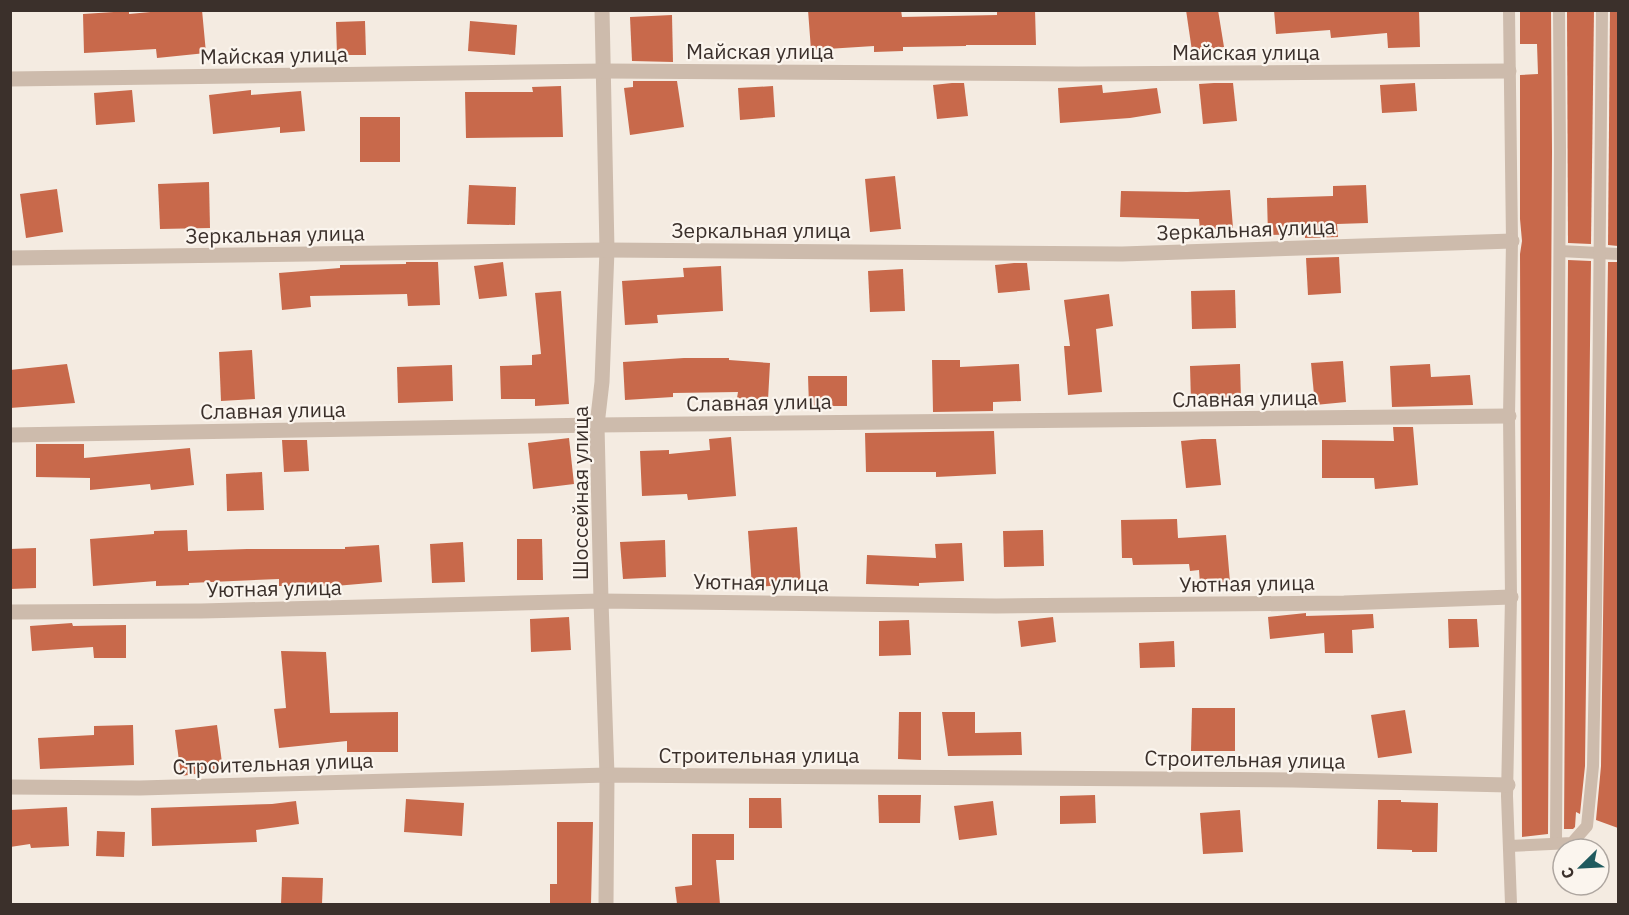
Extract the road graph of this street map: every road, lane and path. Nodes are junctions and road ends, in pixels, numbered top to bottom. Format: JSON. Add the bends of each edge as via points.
{"nodes":[{"id":1,"x":602,"y":10,"type":"edge"},
{"id":2,"x":1509,"y":10,"type":"edge"},
{"id":3,"x":1559,"y":10,"type":"edge"},
{"id":4,"x":1602,"y":10,"type":"edge"},
{"id":5,"x":604,"y":71,"type":"junction"},
{"id":6,"x":1509,"y":71,"type":"junction"},
{"id":7,"x":10,"y":79,"type":"edge"},
{"id":8,"x":1512,"y":241,"type":"junction"},
{"id":9,"x":607,"y":250,"type":"junction"},
{"id":10,"x":1560,"y":251,"type":"junction"},
{"id":11,"x":1600,"y":253,"type":"junction"},
{"id":12,"x":1618,"y":254,"type":"edge"},
{"id":13,"x":10,"y":258,"type":"edge"},
{"id":14,"x":1509,"y":416,"type":"junction"},
{"id":15,"x":597,"y":425,"type":"junction"},
{"id":16,"x":10,"y":435,"type":"edge"},
{"id":17,"x":1511,"y":597,"type":"junction"},
{"id":18,"x":601,"y":601,"type":"junction"},
{"id":19,"x":10,"y":612,"type":"edge"},
{"id":20,"x":607,"y":775,"type":"junction"},
{"id":21,"x":1508,"y":785,"type":"junction"},
{"id":22,"x":10,"y":787,"type":"edge"},
{"id":23,"x":1556,"y":837,"type":"edge"},
{"id":24,"x":1577,"y":837,"type":"edge"},
{"id":25,"x":1551,"y":843,"type":"edge"},
{"id":26,"x":1509,"y":846,"type":"junction"},
{"id":27,"x":606,"y":904,"type":"edge"},
{"id":28,"x":1511,"y":904,"type":"edge"}],
"edges":[{"from":1,"to":5,"type":"street","name":"Шоссейная улица"},
{"from":2,"to":6,"type":"lane"},
{"from":3,"to":10,"type":"lane"},
{"from":4,"to":11,"type":"lane"},
{"from":5,"to":6,"type":"street","name":"Майская улица"},
{"from":5,"to":7,"type":"street","name":"Майская улица"},
{"from":5,"to":9,"type":"street","name":"Шоссейная улица"},
{"from":6,"to":8,"type":"lane"},
{"from":8,"to":9,"type":"street","name":"Зеркальная улица","via":[[1122,254]]},
{"from":8,"to":14,"type":"lane"},
{"from":9,"to":13,"type":"street","name":"Зеркальная улица"},
{"from":9,"to":15,"type":"street","name":"Шоссейная улица"},
{"from":10,"to":11,"type":"lane"},
{"from":10,"to":23,"type":"lane"},
{"from":11,"to":12,"type":"lane"},
{"from":11,"to":24,"type":"lane","via":[[1593,766],[1587,826]]},
{"from":14,"to":15,"type":"street","name":"Славная улица"},
{"from":14,"to":17,"type":"lane"},
{"from":15,"to":16,"type":"street","name":"Славная улица"},
{"from":15,"to":18,"type":"street","name":"Шоссейная улица"},
{"from":17,"to":18,"type":"street","name":"Уютная улица","via":[[1344,603],[996,606]]},
{"from":17,"to":21,"type":"lane"},
{"from":18,"to":19,"type":"street","name":"Уютная улица"},
{"from":18,"to":20,"type":"street","name":"Шоссейная улица"},
{"from":20,"to":21,"type":"street","name":"Строительная улица"},
{"from":20,"to":22,"type":"street","name":"Строительная улица","via":[[140,788]]},
{"from":20,"to":27,"type":"street","name":"Шоссейная улица"},
{"from":21,"to":26,"type":"lane"},
{"from":25,"to":26,"type":"lane"},
{"from":26,"to":28,"type":"lane"}]}
